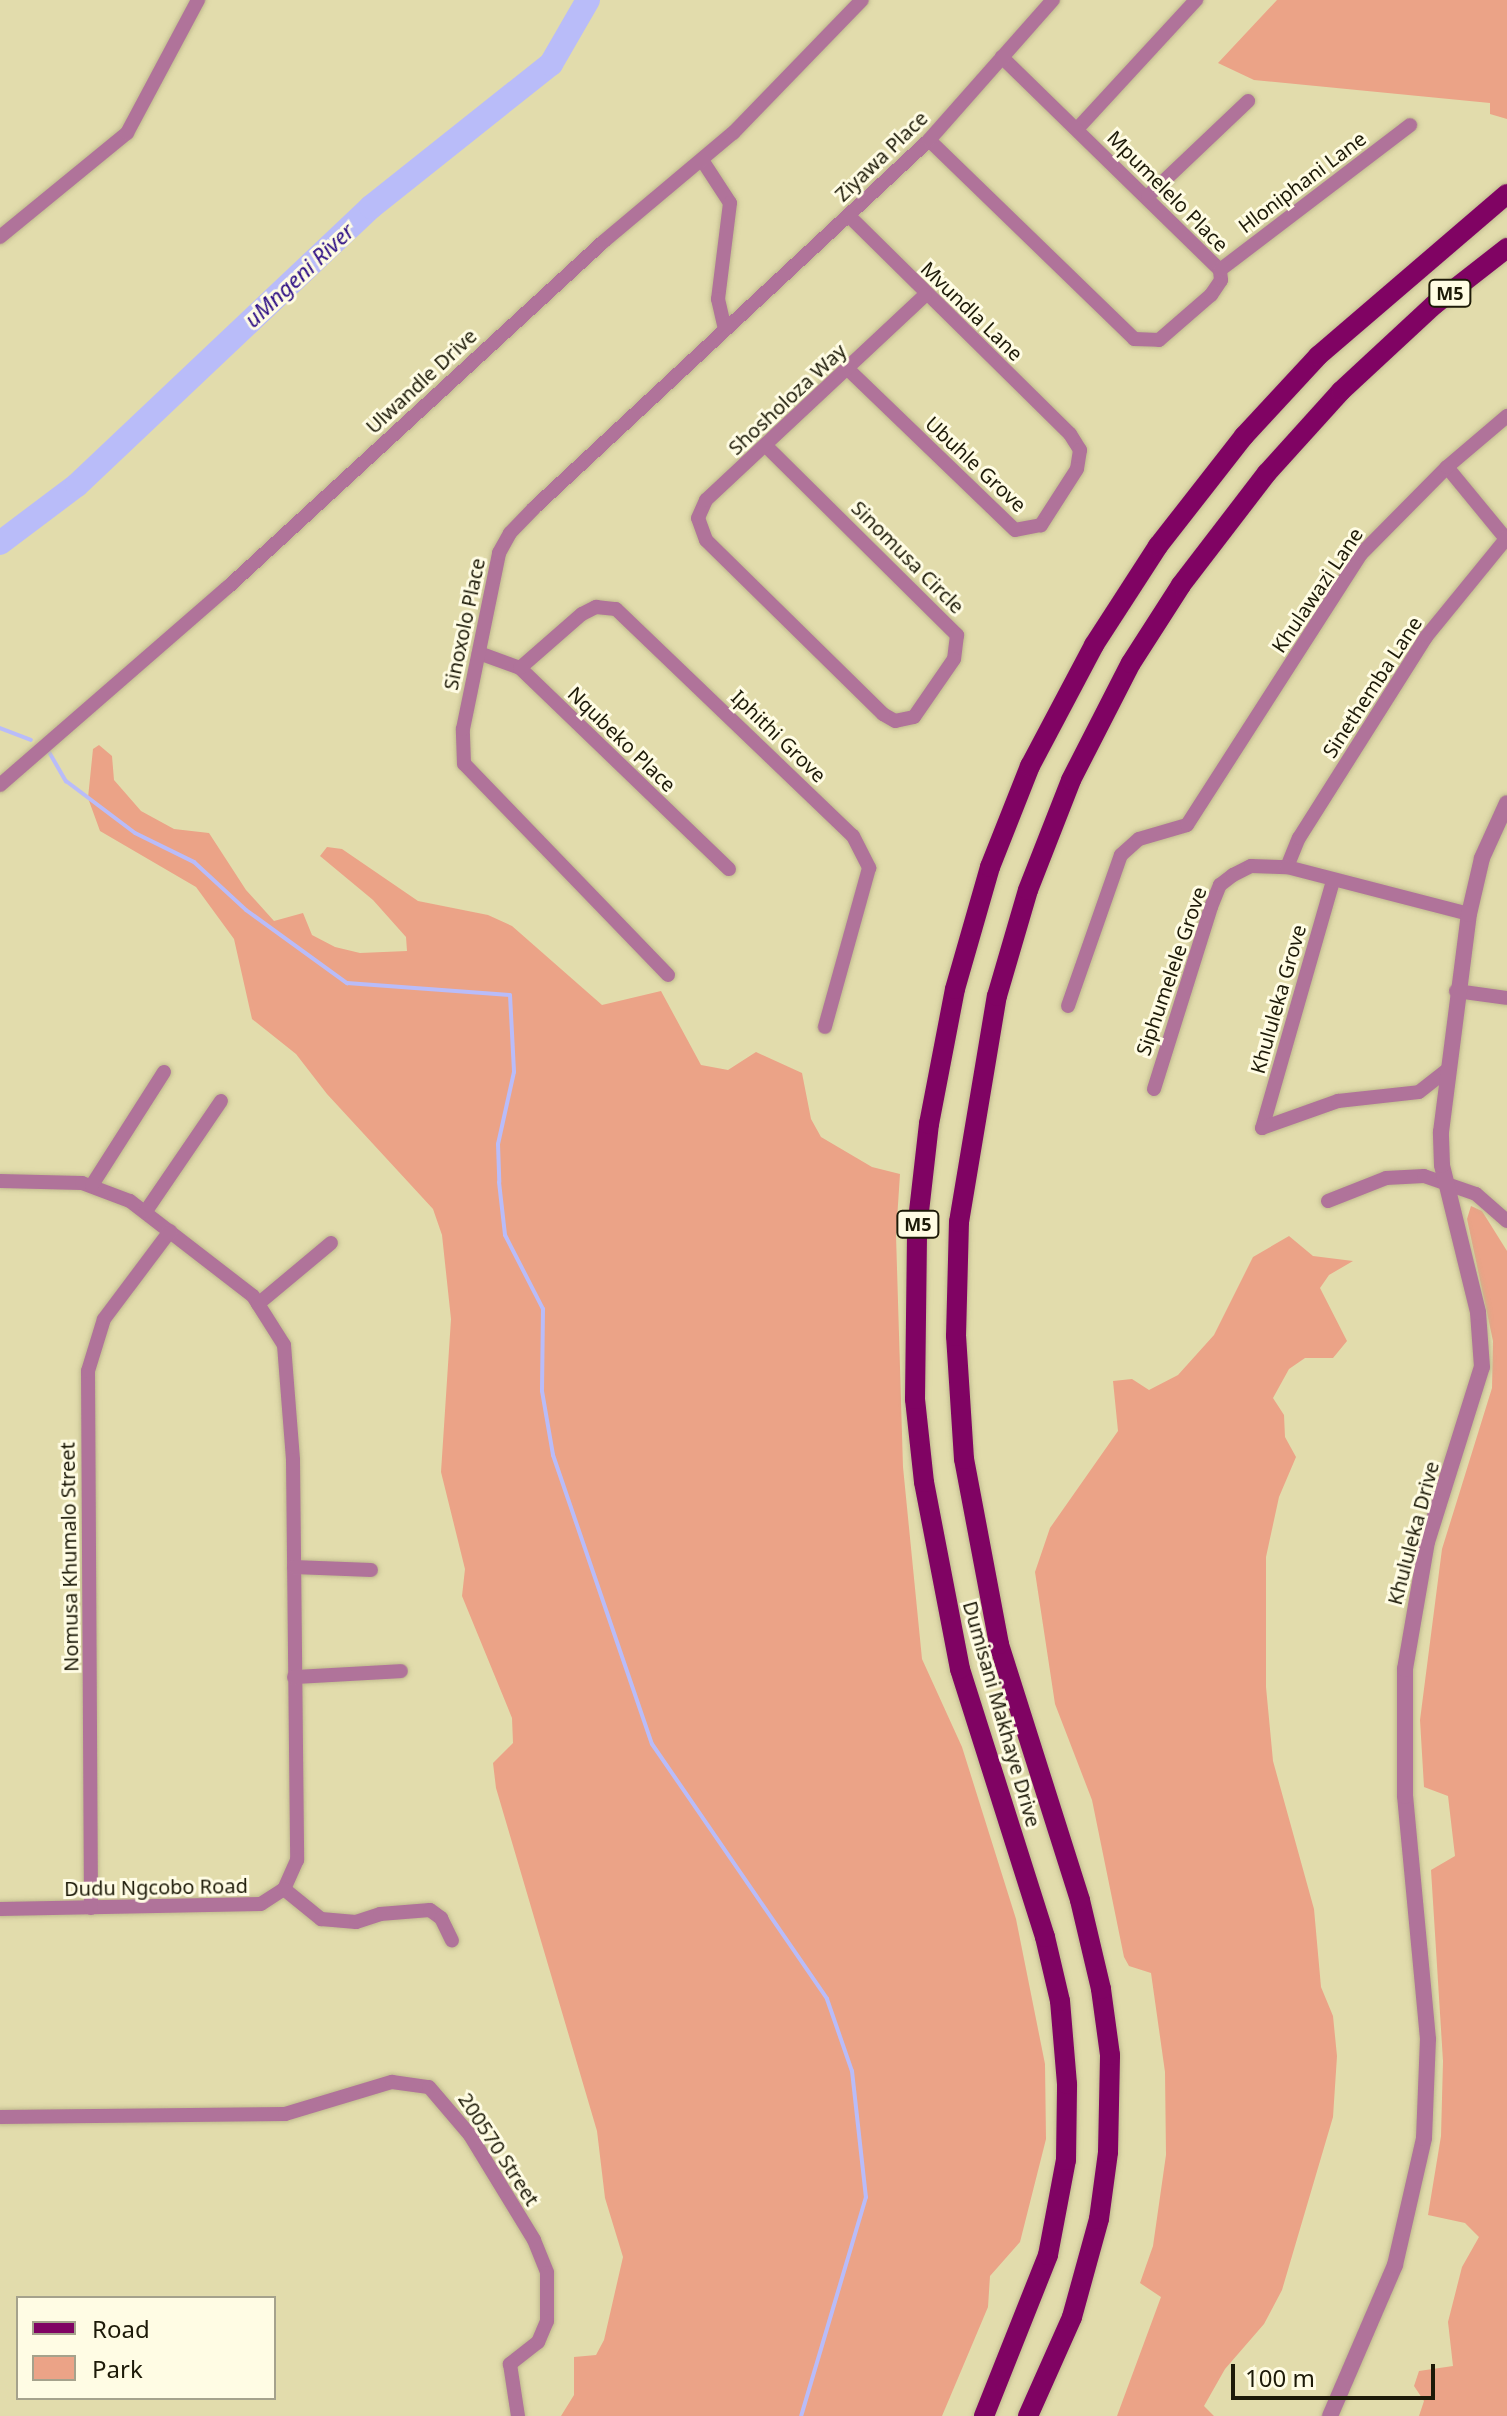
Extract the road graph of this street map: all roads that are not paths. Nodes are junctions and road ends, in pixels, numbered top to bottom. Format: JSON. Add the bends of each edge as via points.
{"nodes":[{"id":1,"x":198,"y":0,"type":"edge"},
{"id":2,"x":862,"y":0,"type":"edge"},
{"id":3,"x":1053,"y":0,"type":"edge"},
{"id":4,"x":1196,"y":0,"type":"edge"},
{"id":5,"x":1002,"y":57,"type":"junction"},
{"id":6,"x":1248,"y":101,"type":"dead end"},
{"id":7,"x":1410,"y":125,"type":"dead end"},
{"id":8,"x":1077,"y":129,"type":"junction"},
{"id":9,"x":929,"y":140,"type":"junction"},
{"id":10,"x":702,"y":160,"type":"junction"},
{"id":11,"x":1507,"y":194,"type":"edge"},
{"id":12,"x":1148,"y":196,"type":"junction"},
{"id":13,"x":849,"y":216,"type":"junction"},
{"id":14,"x":0,"y":237,"type":"edge"},
{"id":15,"x":1507,"y":248,"type":"edge"},
{"id":16,"x":1220,"y":270,"type":"junction"},
{"id":17,"x":925,"y":295,"type":"junction"},
{"id":18,"x":725,"y":329,"type":"junction"},
{"id":19,"x":849,"y":370,"type":"junction"},
{"id":20,"x":1507,"y":416,"type":"edge"},
{"id":21,"x":1070,"y":434,"type":"joint"},
{"id":22,"x":766,"y":446,"type":"junction"},
{"id":23,"x":1447,"y":467,"type":"junction"},
{"id":24,"x":1506,"y":539,"type":"edge"},
{"id":25,"x":706,"y":540,"type":"joint"},
{"id":26,"x":479,"y":653,"type":"junction"},
{"id":27,"x":520,"y":668,"type":"junction"},
{"id":28,"x":0,"y":785,"type":"edge"},
{"id":29,"x":1507,"y":803,"type":"edge"},
{"id":30,"x":1287,"y":867,"type":"junction"},
{"id":31,"x":729,"y":869,"type":"dead end"},
{"id":32,"x":1333,"y":881,"type":"junction"},
{"id":33,"x":1469,"y":914,"type":"junction"},
{"id":34,"x":668,"y":975,"type":"dead end"},
{"id":35,"x":1456,"y":991,"type":"junction"},
{"id":36,"x":1507,"y":998,"type":"edge"},
{"id":37,"x":1068,"y":1006,"type":"dead end"},
{"id":38,"x":825,"y":1027,"type":"dead end"},
{"id":39,"x":1447,"y":1070,"type":"junction"},
{"id":40,"x":164,"y":1072,"type":"dead end"},
{"id":41,"x":1154,"y":1089,"type":"dead end"},
{"id":42,"x":221,"y":1101,"type":"dead end"},
{"id":43,"x":0,"y":1181,"type":"edge"},
{"id":44,"x":1446,"y":1182,"type":"junction"},
{"id":45,"x":92,"y":1185,"type":"junction"},
{"id":46,"x":1328,"y":1201,"type":"dead end"},
{"id":47,"x":146,"y":1211,"type":"junction"},
{"id":48,"x":1507,"y":1221,"type":"edge"},
{"id":49,"x":170,"y":1231,"type":"junction"},
{"id":50,"x":331,"y":1243,"type":"dead end"},
{"id":51,"x":258,"y":1304,"type":"junction"},
{"id":52,"x":294,"y":1567,"type":"junction"},
{"id":53,"x":371,"y":1570,"type":"dead end"},
{"id":54,"x":401,"y":1671,"type":"dead end"},
{"id":55,"x":294,"y":1677,"type":"junction"},
{"id":56,"x":284,"y":1889,"type":"junction"},
{"id":57,"x":91,"y":1908,"type":"junction"},
{"id":58,"x":0,"y":1909,"type":"edge"},
{"id":59,"x":452,"y":1941,"type":"dead end"},
{"id":60,"x":0,"y":2117,"type":"edge"},
{"id":61,"x":518,"y":2416,"type":"edge"},
{"id":62,"x":984,"y":2416,"type":"edge"},
{"id":63,"x":1028,"y":2416,"type":"edge"},
{"id":64,"x":1330,"y":2416,"type":"edge"}],
"edges":[{"from":1,"to":14,"type":"street","via":[[127,133]]},
{"from":2,"to":10,"type":"street","name":"Ulwandle Drive","via":[[794,74]]},
{"from":3,"to":5,"type":"street","name":"Ziyawa Place"},
{"from":4,"to":8,"type":"street"},
{"from":5,"to":8,"type":"street","name":"Mpumelelo Place"},
{"from":5,"to":9,"type":"street","name":"Ziyawa Place"},
{"from":6,"to":12,"type":"street"},
{"from":7,"to":16,"type":"street","name":"Hloniphani Lane"},
{"from":8,"to":12,"type":"street","name":"Mpumelelo Place"},
{"from":9,"to":13,"type":"street","name":"Ziyawa Place"},
{"from":9,"to":16,"type":"street","name":"Mpumelelo Place","via":[[1134,339],[1147,343],[1174,329],[1211,295],[1221,280]]},
{"from":10,"to":18,"type":"street","via":[[730,203],[718,299]]},
{"from":10,"to":28,"type":"street","name":"Ulwandle Drive","via":[[603,242],[228,587]]},
{"from":11,"to":62,"type":"main road","name":"Dumisani Makhaye Drive","number":"M5","via":[[1327,347],[1244,436],[1158,546],[1087,656],[1030,766],[987,877],[955,989],[929,1124],[917,1241],[915,1399],[924,1482],[960,1669],[1045,1937],[1060,2001],[1067,2084],[1066,2160],[1048,2255]]},
{"from":12,"to":16,"type":"street","name":"Mpumelelo Place"},
{"from":13,"to":17,"type":"street","name":"Mvundla Lane"},
{"from":13,"to":18,"type":"street","name":"Ziyawa Place"},
{"from":15,"to":63,"type":"main road","name":"Dumisani Makhaye Drive","number":"M5","via":[[1434,305],[1341,391],[1267,473],[1181,585],[1131,663],[1071,780],[1028,890],[997,996],[959,1222],[956,1336],[964,1459],[999,1644],[1080,1900],[1110,2055],[1108,2152],[1096,2232],[1072,2317]]},
{"from":17,"to":19,"type":"street","name":"Shosholoza Way"},
{"from":17,"to":21,"type":"street","name":"Mvundla Lane"},
{"from":18,"to":26,"type":"street","name":"Sinoxolo Place","via":[[510,533],[493,574]]},
{"from":19,"to":21,"type":"street","name":"Ubuhle Grove","via":[[1015,530],[1041,525],[1077,469],[1080,450]]},
{"from":19,"to":22,"type":"street","name":"Shosholoza Way"},
{"from":20,"to":23,"type":"street","name":"Khulawazi Lane"},
{"from":22,"to":25,"type":"street","name":"Shosholoza Way","via":[[701,509],[698,525]]},
{"from":22,"to":25,"type":"street","name":"Sinomusa Circle","via":[[957,635],[954,659],[921,712],[903,721],[883,714]]},
{"from":23,"to":24,"type":"street"},
{"from":23,"to":37,"type":"street","name":"Khulawazi Lane","via":[[1361,554],[1194,815],[1177,832],[1139,839],[1121,855]]},
{"from":24,"to":30,"type":"street","name":"Sinethemba Lane","via":[[1426,637],[1299,838]]},
{"from":26,"to":27,"type":"street","name":"Nqubeko Place"},
{"from":26,"to":34,"type":"street","name":"Sinoxolo Place","via":[[463,729],[464,764]]},
{"from":27,"to":31,"type":"street","name":"Nqubeko Place"},
{"from":27,"to":38,"type":"street","name":"Iphithi Grove","via":[[582,614],[596,607],[616,609],[853,836],[869,868]]},
{"from":29,"to":33,"type":"street","name":"Khululeka Drive","via":[[1482,858]]},
{"from":30,"to":32,"type":"street","name":"Siphumelele Grove"},
{"from":30,"to":41,"type":"street","name":"Siphumelele Grove","via":[[1251,866],[1220,885]]},
{"from":32,"to":33,"type":"street","name":"Siphumelele Grove"},
{"from":32,"to":39,"type":"street","name":"Khululeka Grove","via":[[1262,1128],[1338,1101],[1419,1092]]},
{"from":33,"to":35,"type":"street","name":"Khululeka Drive"},
{"from":35,"to":36,"type":"street"},
{"from":35,"to":39,"type":"street","name":"Khululeka Drive"},
{"from":39,"to":44,"type":"street","name":"Khululeka Drive","via":[[1441,1132]]},
{"from":40,"to":45,"type":"street"},
{"from":42,"to":47,"type":"street"},
{"from":43,"to":45,"type":"street"},
{"from":44,"to":46,"type":"street","via":[[1404,1175]]},
{"from":44,"to":48,"type":"street","via":[[1489,1202]]},
{"from":44,"to":64,"type":"street","name":"Khululeka Drive","via":[[1478,1312],[1482,1367],[1427,1542],[1405,1669],[1405,1796],[1428,2039],[1425,2127],[1399,2251]]},
{"from":45,"to":47,"type":"street"},
{"from":47,"to":49,"type":"street"},
{"from":49,"to":51,"type":"street","via":[[217,1264]]},
{"from":49,"to":57,"type":"street","name":"Nomusa Khumalo Street","via":[[104,1319],[88,1371]]},
{"from":50,"to":51,"type":"street"},
{"from":51,"to":52,"type":"street","via":[[276,1328],[288,1362]]},
{"from":52,"to":53,"type":"street"},
{"from":52,"to":55,"type":"street"},
{"from":54,"to":55,"type":"street"},
{"from":55,"to":56,"type":"street","via":[[297,1860]]},
{"from":56,"to":57,"type":"street","name":"Dudu Ngcobo Road","via":[[261,1904]]},
{"from":56,"to":59,"type":"street","via":[[321,1919],[356,1922],[380,1914],[430,1910],[441,1918]]},
{"from":57,"to":58,"type":"street","name":"Dudu Ngcobo Road"},
{"from":60,"to":61,"type":"street","name":"200570 Street","via":[[285,2114],[392,2082],[429,2087],[470,2135],[534,2240],[547,2273],[547,2321],[538,2342],[510,2364]]}]}
